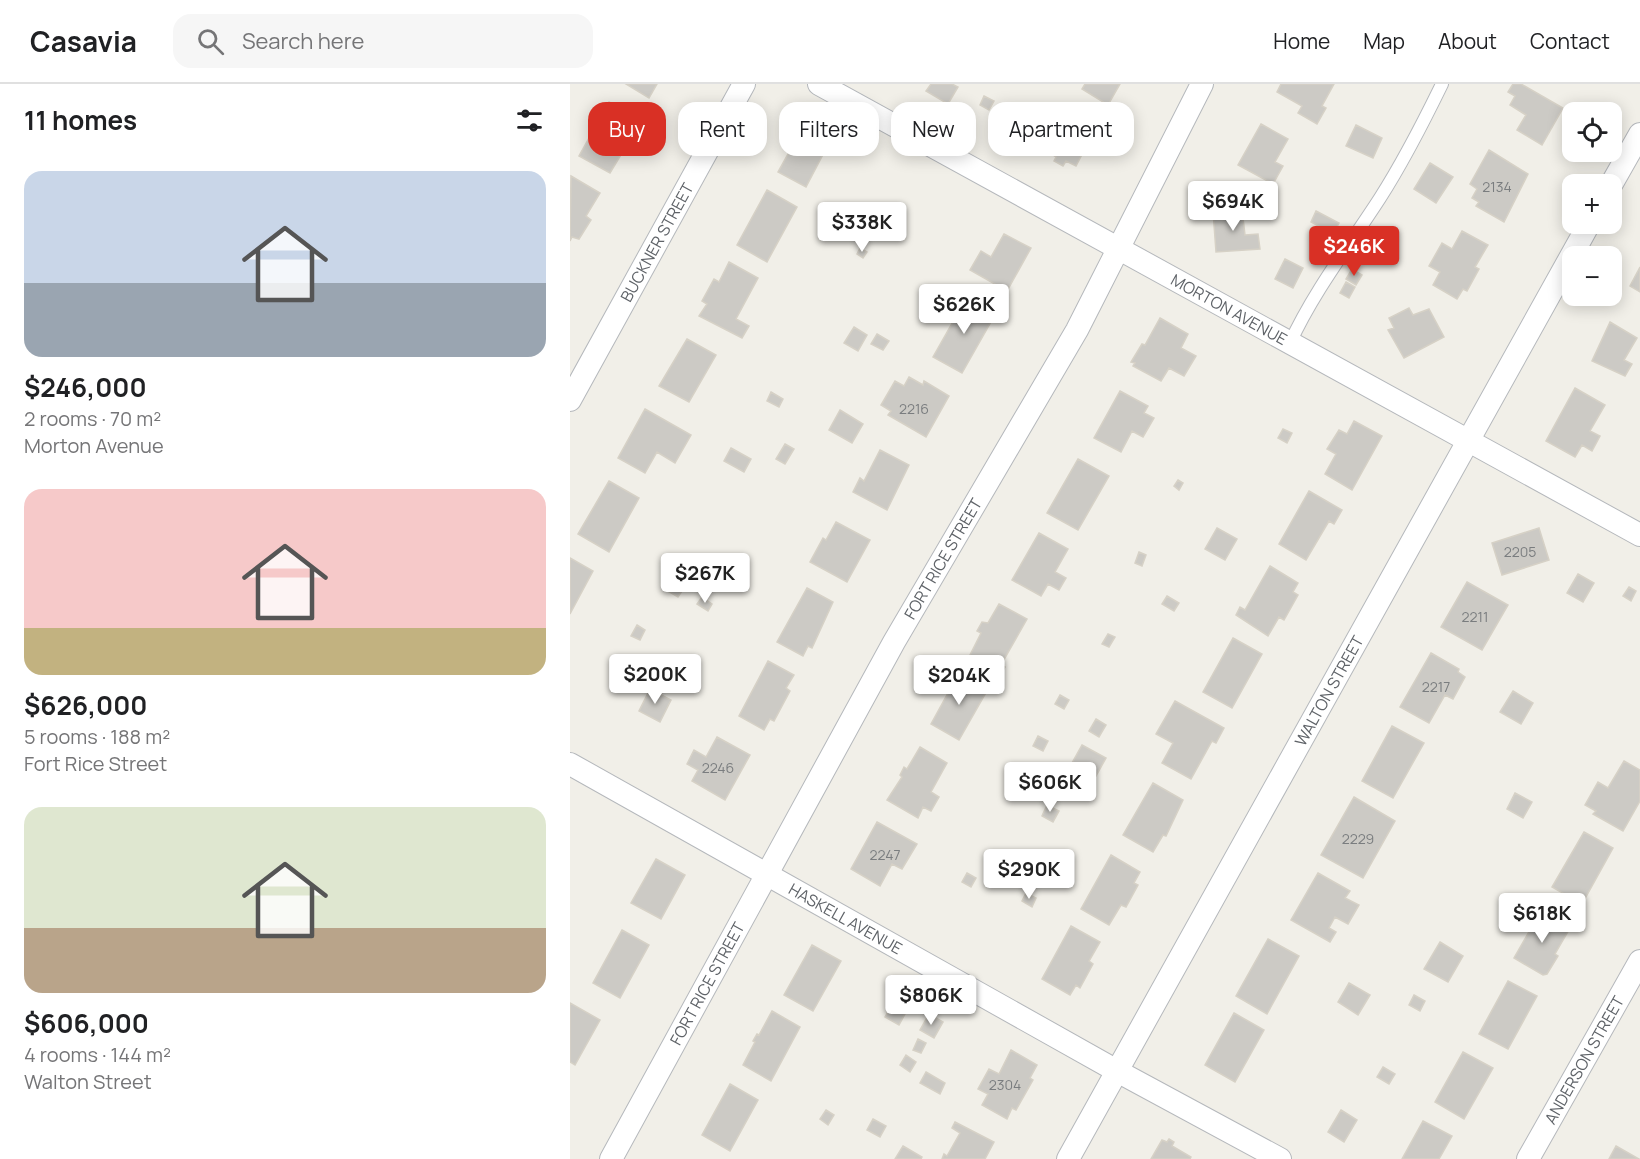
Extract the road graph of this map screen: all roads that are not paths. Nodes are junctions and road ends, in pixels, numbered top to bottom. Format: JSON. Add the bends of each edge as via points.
{"nodes":[{"id":1,"x":744,"y":84,"type":"edge"},
{"id":2,"x":819,"y":84,"type":"edge"},
{"id":3,"x":1202,"y":84,"type":"edge"},
{"id":4,"x":1442,"y":84,"type":"edge"},
{"id":5,"x":1640,"y":134,"type":"edge"},
{"id":6,"x":1617,"y":174,"type":"edge"},
{"id":7,"x":1583,"y":234,"type":"edge"},
{"id":8,"x":1119,"y":250,"type":"junction"},
{"id":9,"x":1290,"y":344,"type":"junction"},
{"id":10,"x":570,"y":400,"type":"edge"},
{"id":11,"x":1467,"y":441,"type":"junction"},
{"id":12,"x":1640,"y":535,"type":"edge"},
{"id":13,"x":570,"y":764,"type":"edge"},
{"id":14,"x":767,"y":874,"type":"junction"},
{"id":15,"x":1640,"y":961,"type":"edge"},
{"id":16,"x":1117,"y":1071,"type":"junction"},
{"id":17,"x":611,"y":1159,"type":"edge"},
{"id":18,"x":1068,"y":1159,"type":"edge"},
{"id":19,"x":1280,"y":1159,"type":"edge"},
{"id":20,"x":1528,"y":1159,"type":"edge"}],
"edges":[{"from":1,"to":10,"type":"street","name":"BUCKNER STREET"},
{"from":2,"to":8,"type":"street","name":"MORTON AVENUE"},
{"from":3,"to":8,"type":"street","name":"FORT RICE STREET"},
{"from":4,"to":9,"type":"lane","via":[[1381,197],[1307,306]]},
{"from":5,"to":6,"type":"street"},
{"from":7,"to":11,"type":"street","name":"WALTON STREET"},
{"from":8,"to":9,"type":"street","name":"MORTON AVENUE"},
{"from":8,"to":14,"type":"street","name":"FORT RICE STREET","via":[[1077,330],[894,642]]},
{"from":9,"to":11,"type":"street","name":"MORTON AVENUE"},
{"from":11,"to":12,"type":"street","name":"MORTON AVENUE"},
{"from":11,"to":16,"type":"street","name":"WALTON STREET"},
{"from":13,"to":14,"type":"street","name":"HASKELL AVENUE"},
{"from":14,"to":16,"type":"street","name":"HASKELL AVENUE"},
{"from":14,"to":17,"type":"street","name":"FORT RICE STREET"},
{"from":15,"to":20,"type":"street","name":"ANDERSON STREET"},
{"from":16,"to":18,"type":"street","name":"WALTON STREET"},
{"from":16,"to":19,"type":"street","name":"HASKELL AVENUE"}]}
